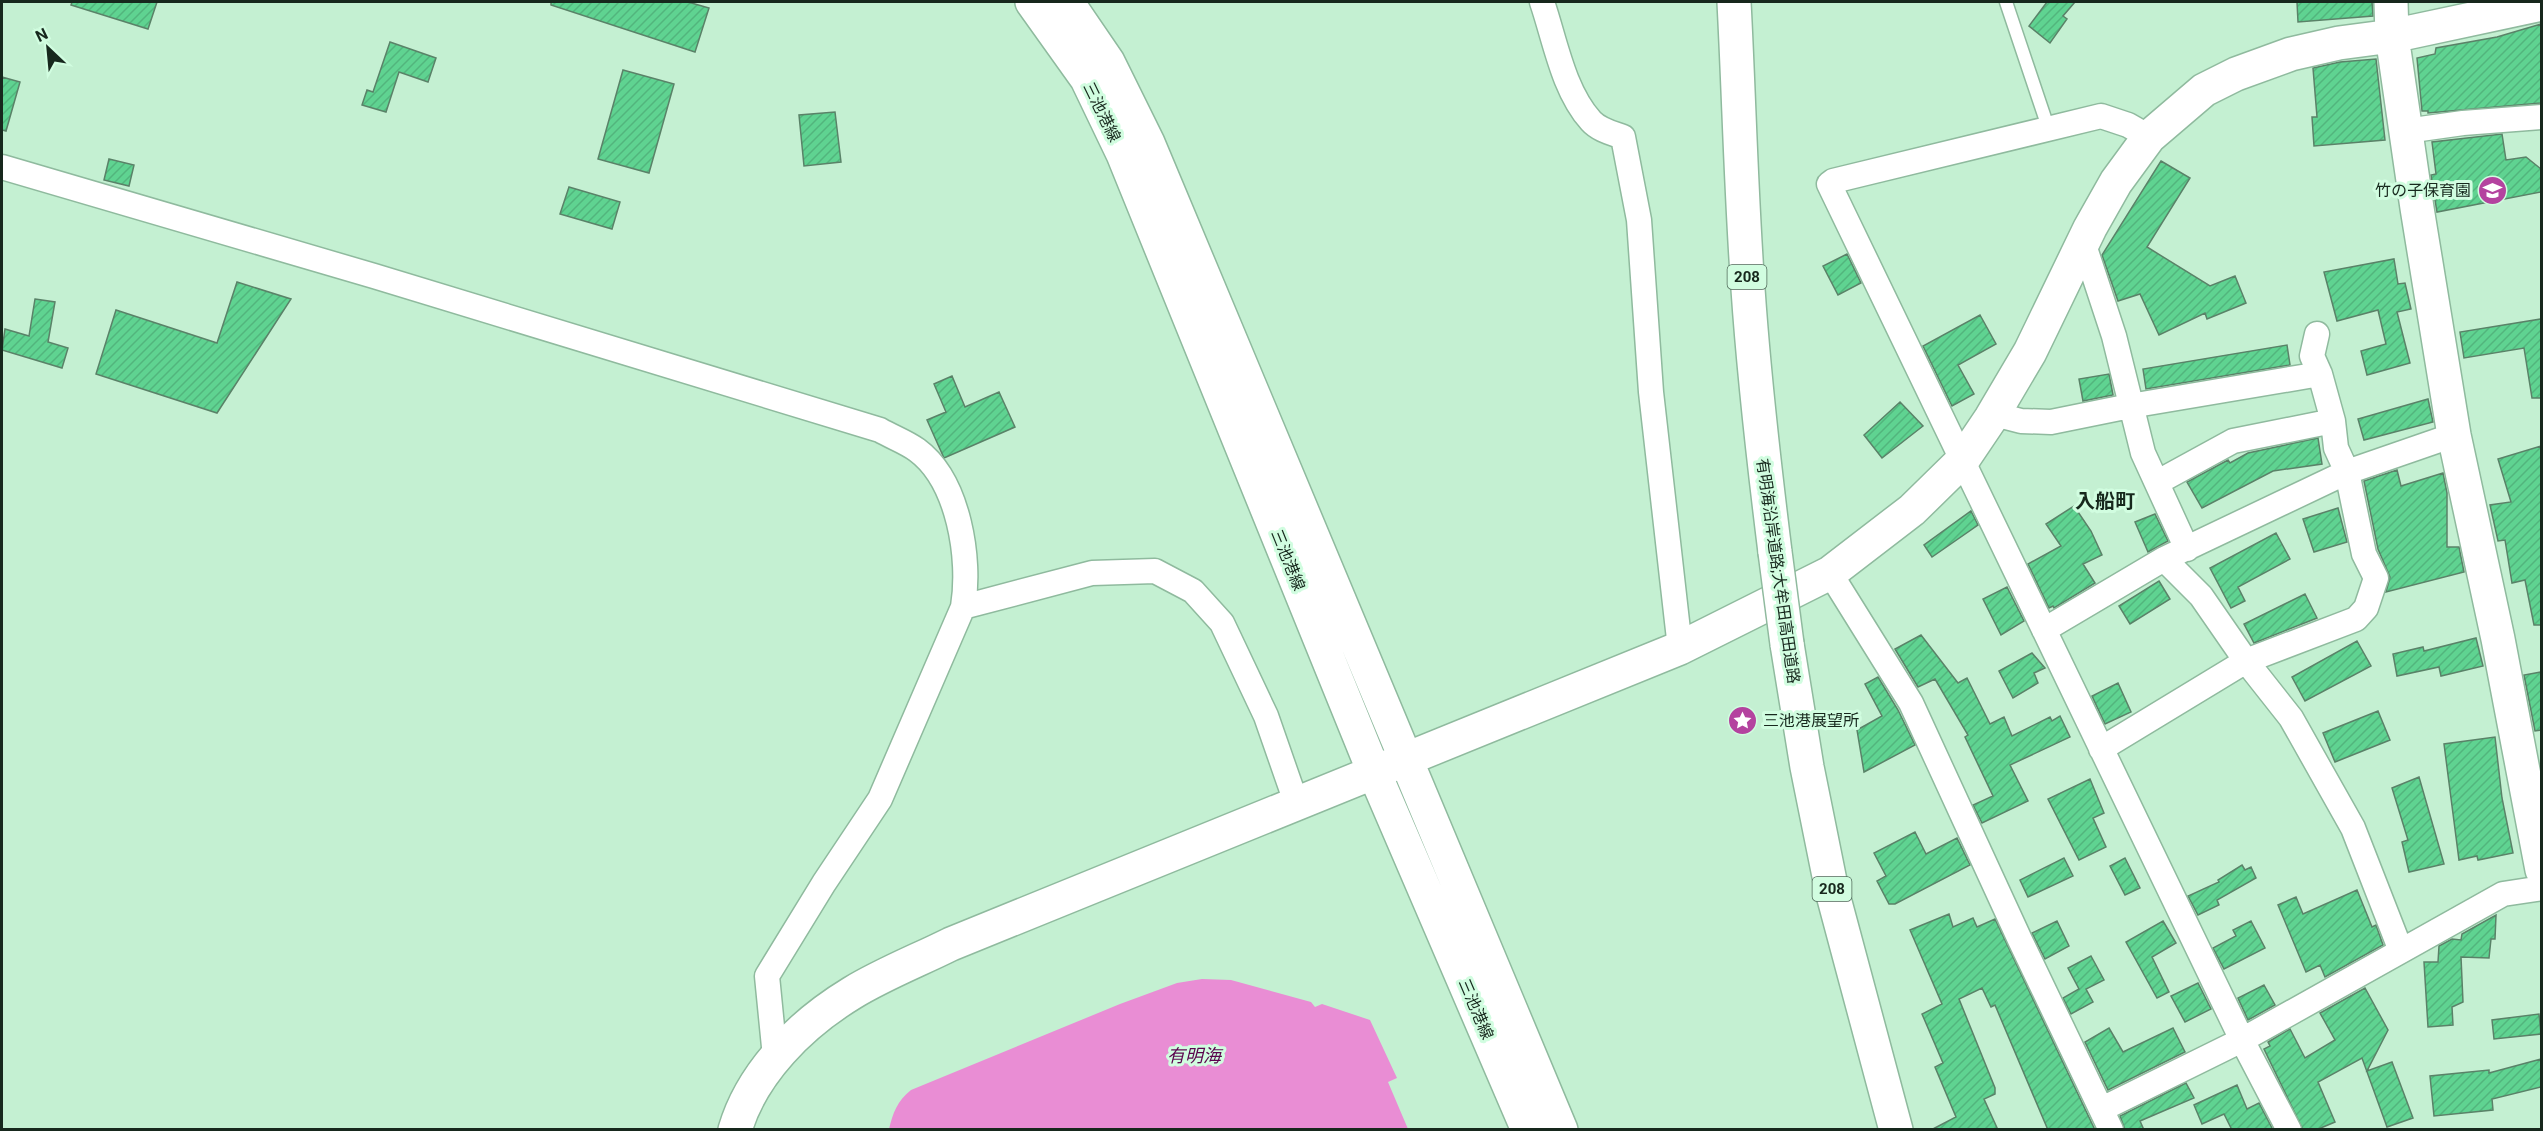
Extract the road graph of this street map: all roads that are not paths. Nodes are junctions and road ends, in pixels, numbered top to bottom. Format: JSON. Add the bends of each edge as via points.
{"nodes":[{"id":1,"x":1032,"y":2,"type":"edge"},
{"id":2,"x":1067,"y":2,"type":"edge"},
{"id":3,"x":1542,"y":2,"type":"edge"},
{"id":4,"x":1734,"y":2,"type":"edge"},
{"id":5,"x":2006,"y":2,"type":"edge"},
{"id":6,"x":2391,"y":2,"type":"edge"},
{"id":7,"x":2541,"y":4,"type":"edge"},
{"id":8,"x":2392,"y":36,"type":"junction"},
{"id":9,"x":2541,"y":117,"type":"edge"},
{"id":10,"x":2048,"y":127,"type":"junction"},
{"id":11,"x":2406,"y":131,"type":"junction"},
{"id":12,"x":2149,"y":138,"type":"junction"},
{"id":13,"x":2,"y":168,"type":"edge"},
{"id":14,"x":2083,"y":242,"type":"junction"},
{"id":15,"x":2318,"y":334,"type":"dead end"},
{"id":16,"x":2320,"y":374,"type":"junction"},
{"id":17,"x":2130,"y":406,"type":"junction"},
{"id":18,"x":1994,"y":414,"type":"junction"},
{"id":19,"x":2333,"y":421,"type":"junction"},
{"id":20,"x":2454,"y":435,"type":"junction"},
{"id":21,"x":1962,"y":461,"type":"junction"},
{"id":22,"x":2347,"y":472,"type":"junction"},
{"id":23,"x":2158,"y":482,"type":"junction"},
{"id":24,"x":2187,"y":549,"type":"junction"},
{"id":25,"x":2164,"y":559,"type":"junction"},
{"id":26,"x":1830,"y":573,"type":"junction"},
{"id":27,"x":963,"y":607,"type":"junction"},
{"id":28,"x":2044,"y":630,"type":"junction"},
{"id":29,"x":1680,"y":648,"type":"junction"},
{"id":30,"x":2246,"y":661,"type":"junction"},
{"id":31,"x":2101,"y":749,"type":"junction"},
{"id":32,"x":1405,"y":760,"type":"junction"},
{"id":33,"x":1374,"y":772,"type":"junction"},
{"id":34,"x":1297,"y":805,"type":"junction"},
{"id":35,"x":2541,"y":870,"type":"edge"},
{"id":36,"x":2541,"y":888,"type":"edge"},
{"id":37,"x":2401,"y":951,"type":"junction"},
{"id":38,"x":2242,"y":1040,"type":"junction"},
{"id":39,"x":775,"y":1057,"type":"junction"},
{"id":40,"x":2106,"y":1119,"type":"edge"},
{"id":41,"x":735,"y":1130,"type":"edge"},
{"id":42,"x":1528,"y":1130,"type":"edge"},
{"id":43,"x":1561,"y":1130,"type":"edge"},
{"id":44,"x":1896,"y":1130,"type":"edge"},
{"id":45,"x":2289,"y":1130,"type":"edge"}],
"edges":[{"from":1,"to":33,"type":"main road","name":"三池港線","via":[[1087,79],[1123,154]]},
{"from":2,"to":32,"type":"main road","name":"三池港線","via":[[1108,62],[1148,143]]},
{"from":3,"to":29,"type":"street","via":[[1574,98],[1592,122],[1623,137],[1639,220],[1652,392]]},
{"from":4,"to":44,"type":"main road","name":"有明海沿岸道路;大牟田高田道路","number":"208","bridge":true,"via":[[1758,420],[1787,644],[1832,891]]},
{"from":5,"to":10,"type":"lane"},
{"from":6,"to":8,"type":"main road"},
{"from":7,"to":8,"type":"main road"},
{"from":8,"to":11,"type":"main road"},
{"from":8,"to":12,"type":"main road","via":[[2291,54],[2236,74],[2204,90]]},
{"from":9,"to":11,"type":"street"},
{"from":10,"to":12,"type":"street","via":[[2101,116],[2128,125]]},
{"from":10,"to":21,"type":"street","via":[[1829,184]]},
{"from":11,"to":20,"type":"main road"},
{"from":12,"to":14,"type":"main road","via":[[2116,182]]},
{"from":13,"to":27,"type":"street","via":[[880,430],[918,450],[936,471],[957,510],[966,589]]},
{"from":14,"to":17,"type":"street","via":[[2111,327]]},
{"from":14,"to":18,"type":"main road","via":[[2030,352]]},
{"from":15,"to":16,"type":"street","via":[[2312,357]]},
{"from":16,"to":17,"type":"street"},
{"from":16,"to":19,"type":"street"},
{"from":17,"to":18,"type":"street","via":[[2051,422],[2021,421]]},
{"from":17,"to":23,"type":"street","via":[[2143,453]]},
{"from":18,"to":21,"type":"main road"},
{"from":19,"to":22,"type":"street","via":[[2336,448]]},
{"from":19,"to":23,"type":"street","via":[[2233,441]]},
{"from":20,"to":22,"type":"street"},
{"from":20,"to":35,"type":"main road","via":[[2498,639]]},
{"from":21,"to":26,"type":"main road","via":[[1912,510]]},
{"from":21,"to":28,"type":"street"},
{"from":22,"to":24,"type":"street"},
{"from":22,"to":30,"type":"street","via":[[2364,554],[2376,578],[2366,608],[2356,619]]},
{"from":23,"to":24,"type":"street"},
{"from":24,"to":25,"type":"street"},
{"from":25,"to":28,"type":"street"},
{"from":25,"to":30,"type":"street","via":[[2201,596]]},
{"from":26,"to":29,"type":"main road"},
{"from":26,"to":40,"type":"street","via":[[1911,703]]},
{"from":27,"to":34,"type":"street","via":[[1092,573],[1155,571],[1193,591],[1227,634],[1266,716]]},
{"from":27,"to":39,"type":"street","via":[[880,799],[767,976]]},
{"from":28,"to":31,"type":"street"},
{"from":29,"to":32,"type":"main road"},
{"from":30,"to":31,"type":"street"},
{"from":30,"to":37,"type":"street","via":[[2291,718],[2353,828]]},
{"from":31,"to":38,"type":"street"},
{"from":32,"to":33,"type":"main road"},
{"from":32,"to":43,"type":"main road","name":"三池港線"},
{"from":33,"to":34,"type":"main road"},
{"from":33,"to":42,"type":"main road","name":"三池港線"},
{"from":34,"to":39,"type":"main road","via":[[951,944],[852,993],[807,1026]]},
{"from":36,"to":37,"type":"street","via":[[2503,894]]},
{"from":37,"to":38,"type":"street"},
{"from":38,"to":40,"type":"street"},
{"from":38,"to":45,"type":"street"},
{"from":39,"to":41,"type":"main road","via":[[742,1105]]}]}
